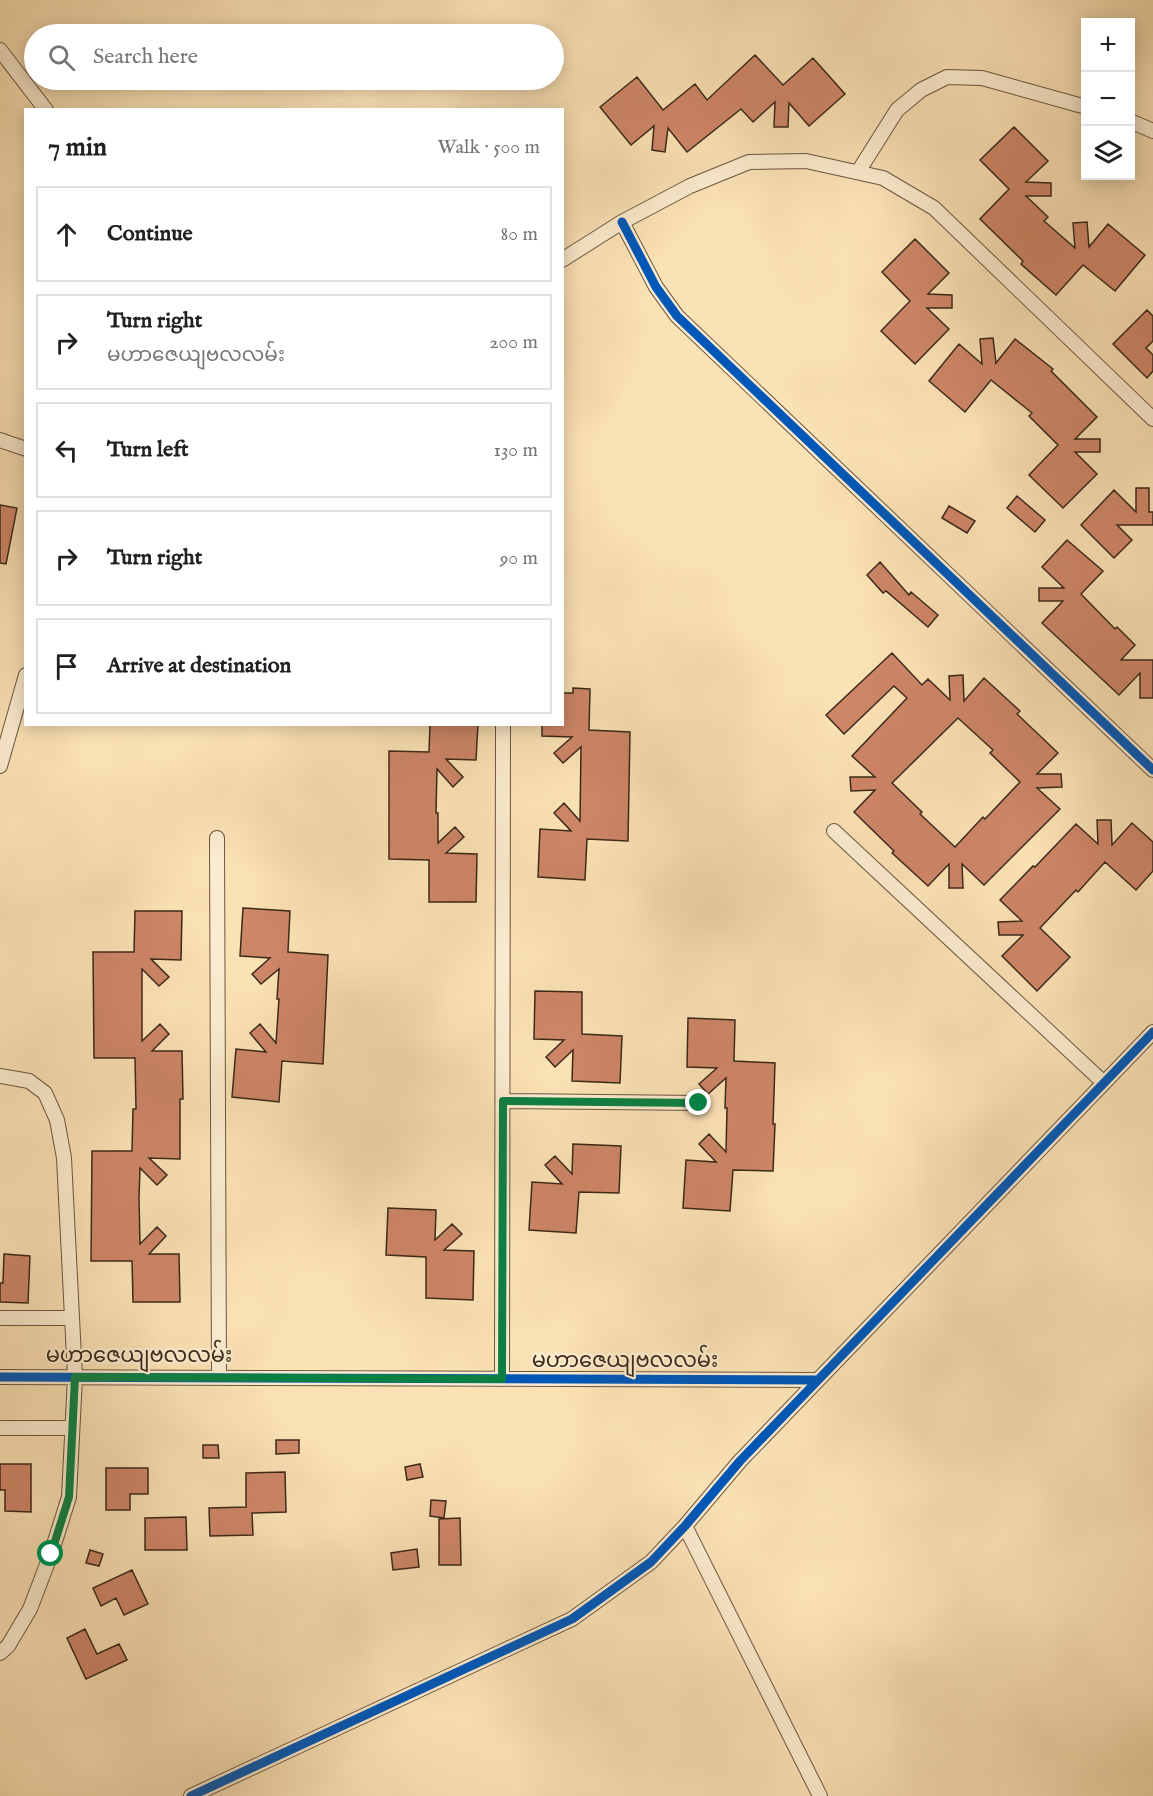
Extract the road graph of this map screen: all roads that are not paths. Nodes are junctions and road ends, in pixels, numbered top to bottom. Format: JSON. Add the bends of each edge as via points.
{"nodes":[{"id":1,"x":0,"y":50,"type":"edge"},
{"id":2,"x":24,"y":81,"type":"edge"},
{"id":3,"x":31,"y":90,"type":"edge"},
{"id":4,"x":1081,"y":106,"type":"edge"},
{"id":5,"x":44,"y":108,"type":"edge"},
{"id":6,"x":1135,"y":123,"type":"edge"},
{"id":7,"x":1153,"y":131,"type":"edge"},
{"id":8,"x":858,"y":172,"type":"junction"},
{"id":9,"x":622,"y":222,"type":"junction"},
{"id":10,"x":564,"y":259,"type":"edge"},
{"id":11,"x":1153,"y":419,"type":"edge"},
{"id":12,"x":0,"y":440,"type":"edge"},
{"id":13,"x":24,"y":447,"type":"edge"},
{"id":14,"x":24,"y":682,"type":"edge"},
{"id":15,"x":503,"y":726,"type":"edge"},
{"id":16,"x":0,"y":766,"type":"edge"},
{"id":17,"x":1153,"y":770,"type":"edge"},
{"id":18,"x":834,"y":831,"type":"dead end"},
{"id":19,"x":217,"y":838,"type":"dead end"},
{"id":20,"x":1153,"y":1032,"type":"edge"},
{"id":21,"x":0,"y":1076,"type":"edge"},
{"id":22,"x":1104,"y":1083,"type":"junction"},
{"id":23,"x":503,"y":1101,"type":"junction"},
{"id":24,"x":699,"y":1103,"type":"dead end"},
{"id":25,"x":0,"y":1318,"type":"edge"},
{"id":26,"x":72,"y":1318,"type":"junction"},
{"id":27,"x":0,"y":1377,"type":"edge"},
{"id":28,"x":75,"y":1377,"type":"junction"},
{"id":29,"x":219,"y":1378,"type":"junction"},
{"id":30,"x":502,"y":1379,"type":"junction"},
{"id":31,"x":818,"y":1380,"type":"junction"},
{"id":32,"x":0,"y":1428,"type":"edge"},
{"id":33,"x":72,"y":1428,"type":"junction"},
{"id":34,"x":685,"y":1527,"type":"junction"},
{"id":35,"x":0,"y":1653,"type":"edge"},
{"id":36,"x":191,"y":1796,"type":"edge"},
{"id":37,"x":820,"y":1796,"type":"edge"}],
"edges":[{"from":1,"to":2,"type":"street"},
{"from":3,"to":5,"type":"street"},
{"from":4,"to":8,"type":"street","via":[[982,78],[948,77],[921,90],[897,110]]},
{"from":6,"to":7,"type":"street"},
{"from":8,"to":9,"type":"street","via":[[806,161],[749,162],[690,186]]},
{"from":8,"to":11,"type":"street","via":[[883,177],[934,208]]},
{"from":9,"to":10,"type":"street"},
{"from":9,"to":17,"type":"street","via":[[676,316]]},
{"from":12,"to":13,"type":"street"},
{"from":14,"to":16,"type":"street"},
{"from":15,"to":23,"type":"street"},
{"from":18,"to":22,"type":"street"},
{"from":19,"to":29,"type":"street"},
{"from":20,"to":22,"type":"street"},
{"from":21,"to":26,"type":"street","via":[[29,1081],[45,1093],[57,1120],[64,1158]]},
{"from":22,"to":31,"type":"street"},
{"from":23,"to":24,"type":"street"},
{"from":23,"to":30,"type":"street"},
{"from":25,"to":26,"type":"street"},
{"from":26,"to":28,"type":"street"},
{"from":27,"to":28,"type":"street","name":"မဟာဇေယျဗလလမ်း"},
{"from":28,"to":29,"type":"street","name":"မဟာဇေယျဗလလမ်း"},
{"from":28,"to":33,"type":"street"},
{"from":29,"to":30,"type":"street","name":"မဟာဇေယျဗလလမ်း"},
{"from":30,"to":31,"type":"street","name":"မဟာဇေယျဗလလမ်း"},
{"from":31,"to":34,"type":"street","via":[[740,1461]]},
{"from":32,"to":33,"type":"street"},
{"from":33,"to":35,"type":"street","via":[[69,1497],[51,1554],[30,1609]]},
{"from":34,"to":36,"type":"street","via":[[651,1562],[572,1619]]},
{"from":34,"to":37,"type":"street"}]}
